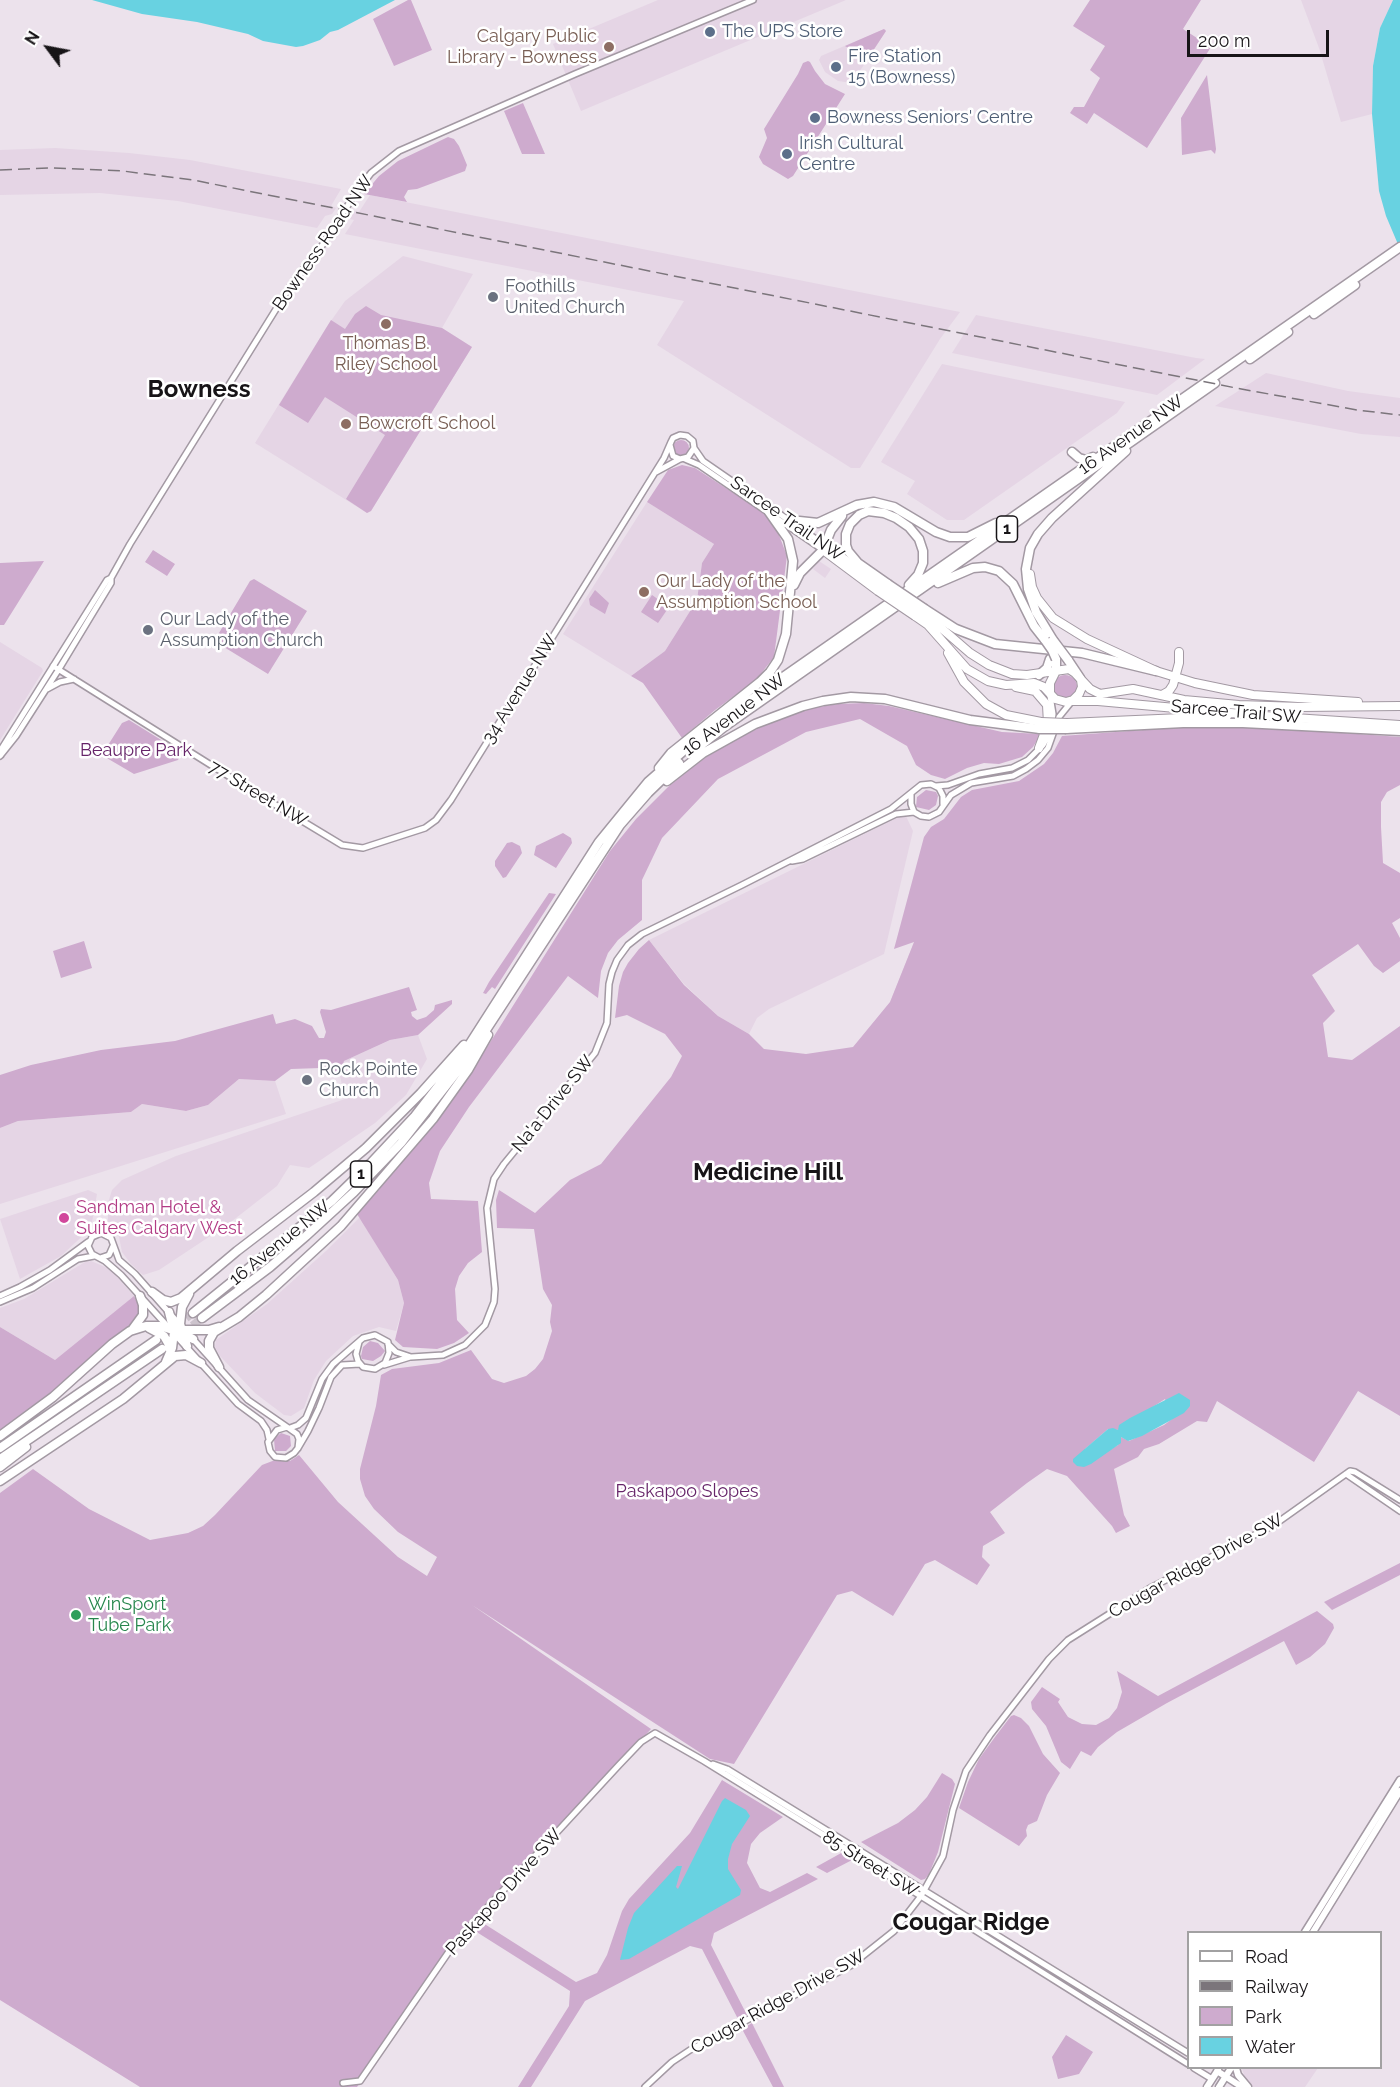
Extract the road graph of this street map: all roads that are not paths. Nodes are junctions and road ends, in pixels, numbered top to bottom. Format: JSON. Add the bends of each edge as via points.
{"nodes":[{"id":1,"x":753,"y":0,"type":"edge"},
{"id":2,"x":1400,"y":247,"type":"edge"},
{"id":3,"x":1400,"y":254,"type":"edge"},
{"id":4,"x":1385,"y":261,"type":"junction"},
{"id":5,"x":1183,"y":406,"type":"junction"},
{"id":6,"x":1156,"y":417,"type":"junction"},
{"id":7,"x":670,"y":445,"type":"junction"},
{"id":8,"x":694,"y":448,"type":"junction"},
{"id":9,"x":682,"y":459,"type":"junction"},
{"id":10,"x":655,"y":473,"type":"junction"},
{"id":11,"x":1051,"y":490,"type":"junction"},
{"id":12,"x":857,"y":505,"type":"junction"},
{"id":13,"x":769,"y":512,"type":"junction"},
{"id":14,"x":790,"y":520,"type":"junction"},
{"id":15,"x":1035,"y":538,"type":"junction"},
{"id":16,"x":825,"y":548,"type":"junction"},
{"id":17,"x":883,"y":587,"type":"junction"},
{"id":18,"x":890,"y":607,"type":"junction"},
{"id":19,"x":920,"y":612,"type":"junction"},
{"id":20,"x":788,"y":614,"type":"junction"},
{"id":21,"x":938,"y":637,"type":"junction"},
{"id":22,"x":1045,"y":639,"type":"junction"},
{"id":23,"x":1179,"y":652,"type":"dead end"},
{"id":24,"x":1053,"y":659,"type":"junction"},
{"id":25,"x":56,"y":668,"type":"junction"},
{"id":26,"x":1056,"y":671,"type":"junction"},
{"id":27,"x":1156,"y":671,"type":"junction"},
{"id":28,"x":1039,"y":675,"type":"junction"},
{"id":29,"x":1175,"y":677,"type":"junction"},
{"id":30,"x":1081,"y":679,"type":"junction"},
{"id":31,"x":75,"y":680,"type":"junction"},
{"id":32,"x":1006,"y":685,"type":"junction"},
{"id":33,"x":46,"y":690,"type":"junction"},
{"id":34,"x":1050,"y":693,"type":"junction"},
{"id":35,"x":1162,"y":695,"type":"junction"},
{"id":36,"x":1072,"y":701,"type":"junction"},
{"id":37,"x":1400,"y":706,"type":"edge"},
{"id":38,"x":1386,"y":707,"type":"junction"},
{"id":39,"x":1264,"y":716,"type":"junction"},
{"id":40,"x":1040,"y":725,"type":"junction"},
{"id":41,"x":1400,"y":725,"type":"edge"},
{"id":42,"x":1066,"y":726,"type":"junction"},
{"id":43,"x":1400,"y":731,"type":"edge"},
{"id":44,"x":1039,"y":748,"type":"junction"},
{"id":45,"x":0,"y":756,"type":"edge"},
{"id":46,"x":648,"y":782,"type":"junction"},
{"id":47,"x":936,"y":786,"type":"junction"},
{"id":48,"x":912,"y":793,"type":"junction"},
{"id":49,"x":943,"y":804,"type":"junction"},
{"id":50,"x":914,"y":812,"type":"junction"},
{"id":51,"x":342,"y":845,"type":"joint"},
{"id":52,"x":791,"y":861,"type":"junction"},
{"id":53,"x":594,"y":865,"type":"junction"},
{"id":54,"x":498,"y":1006,"type":"junction"},
{"id":55,"x":90,"y":1240,"type":"junction"},
{"id":56,"x":114,"y":1244,"type":"junction"},
{"id":57,"x":96,"y":1257,"type":"junction"},
{"id":58,"x":199,"y":1282,"type":"junction"},
{"id":59,"x":152,"y":1292,"type":"junction"},
{"id":60,"x":0,"y":1296,"type":"edge"},
{"id":61,"x":140,"y":1296,"type":"junction"},
{"id":62,"x":0,"y":1302,"type":"edge"},
{"id":63,"x":169,"y":1312,"type":"joint"},
{"id":64,"x":193,"y":1313,"type":"tunnel mouth"},
{"id":65,"x":202,"y":1318,"type":"tunnel mouth"},
{"id":66,"x":222,"y":1326,"type":"junction"},
{"id":67,"x":143,"y":1327,"type":"junction"},
{"id":68,"x":176,"y":1329,"type":"junction"},
{"id":69,"x":130,"y":1331,"type":"junction"},
{"id":70,"x":156,"y":1340,"type":"tunnel mouth"},
{"id":71,"x":359,"y":1342,"type":"junction"},
{"id":72,"x":190,"y":1343,"type":"junction"},
{"id":73,"x":388,"y":1344,"type":"junction"},
{"id":74,"x":162,"y":1349,"type":"tunnel mouth"},
{"id":75,"x":169,"y":1356,"type":"junction"},
{"id":76,"x":411,"y":1357,"type":"junction"},
{"id":77,"x":201,"y":1362,"type":"junction"},
{"id":78,"x":164,"y":1364,"type":"junction"},
{"id":79,"x":360,"y":1364,"type":"junction"},
{"id":80,"x":383,"y":1366,"type":"junction"},
{"id":81,"x":219,"y":1367,"type":"junction"},
{"id":82,"x":68,"y":1414,"type":"junction"},
{"id":83,"x":288,"y":1427,"type":"junction"},
{"id":84,"x":0,"y":1436,"type":"edge"},
{"id":85,"x":269,"y":1439,"type":"junction"},
{"id":86,"x":59,"y":1440,"type":"junction"},
{"id":87,"x":0,"y":1448,"type":"edge"},
{"id":88,"x":298,"y":1448,"type":"junction"},
{"id":89,"x":0,"y":1459,"type":"edge"},
{"id":90,"x":0,"y":1467,"type":"edge"},
{"id":91,"x":1346,"y":1473,"type":"junction"},
{"id":92,"x":0,"y":1481,"type":"edge"},
{"id":93,"x":0,"y":1486,"type":"edge"},
{"id":94,"x":1400,"y":1500,"type":"edge"},
{"id":95,"x":1400,"y":1511,"type":"edge"},
{"id":96,"x":655,"y":1733,"type":"joint"},
{"id":97,"x":704,"y":1761,"type":"junction"},
{"id":98,"x":1400,"y":1780,"type":"edge"},
{"id":99,"x":1400,"y":1791,"type":"edge"},
{"id":100,"x":926,"y":1889,"type":"junction"},
{"id":101,"x":921,"y":1896,"type":"junction"},
{"id":102,"x":1306,"y":1931,"type":"edge"},
{"id":103,"x":1314,"y":1931,"type":"edge"},
{"id":104,"x":1187,"y":2052,"type":"edge"},
{"id":105,"x":1187,"y":2063,"type":"edge"},
{"id":106,"x":1197,"y":2069,"type":"edge"},
{"id":107,"x":1216,"y":2069,"type":"edge"},
{"id":108,"x":1230,"y":2069,"type":"edge"},
{"id":109,"x":1236,"y":2069,"type":"edge"},
{"id":110,"x":1226,"y":2076,"type":"junction"},
{"id":111,"x":1212,"y":2079,"type":"junction"},
{"id":112,"x":343,"y":2083,"type":"dead end"},
{"id":113,"x":1222,"y":2086,"type":"edge"},
{"id":114,"x":645,"y":2087,"type":"edge"},
{"id":115,"x":1207,"y":2087,"type":"edge"},
{"id":116,"x":1242,"y":2087,"type":"edge"},
{"id":117,"x":1248,"y":2087,"type":"edge"}],
"edges":[{"from":1,"to":25,"type":"street","name":"Bowness Road NW","via":[[449,128],[399,151],[378,167],[291,285]]},
{"from":2,"to":4,"type":"highway","name":"16 Avenue NW","number":"1"},
{"from":3,"to":4,"type":"highway","name":"16 Avenue NW","number":"1"},
{"from":4,"to":5,"type":"highway","name":"16 Avenue NW","number":"1"},
{"from":4,"to":6,"type":"highway","name":"16 Avenue NW","number":"1"},
{"from":5,"to":15,"type":"highway","via":[[1093,480]]},
{"from":5,"to":18,"type":"highway","name":"16 Avenue NW","number":"1"},
{"from":6,"to":11,"type":"highway","name":"16 Avenue NW","number":"1"},
{"from":6,"to":11,"type":"highway","via":[[1087,460],[1072,452],[1072,469]]},
{"from":7,"to":8,"type":"street","via":[[676,436],[683,435],[693,441]]},
{"from":7,"to":9,"type":"street","via":[[671,453]]},
{"from":7,"to":10,"type":"street","name":"34 Avenue NW"},
{"from":8,"to":9,"type":"street","via":[[691,455]]},
{"from":8,"to":14,"type":"street","name":"Sarcee Trail NW","via":[[703,461]]},
{"from":9,"to":10,"type":"street","name":"34 Avenue NW"},
{"from":9,"to":13,"type":"street","name":"Sarcee Trail NW","via":[[699,465]]},
{"from":10,"to":51,"type":"street","name":"34 Avenue NW","via":[[441,815],[425,828],[381,843],[363,848]]},
{"from":11,"to":12,"type":"highway","via":[[984,530],[963,538],[944,536],[888,505]]},
{"from":11,"to":18,"type":"highway","name":"16 Avenue NW","number":"1"},
{"from":12,"to":14,"type":"highway","via":[[818,523]]},
{"from":12,"to":16,"type":"highway","via":[[838,520]]},
{"from":13,"to":16,"type":"street","name":"Sarcee Trail NW"},
{"from":13,"to":20,"type":"highway","via":[[792,550]]},
{"from":14,"to":16,"type":"street","name":"Sarcee Trail NW"},
{"from":15,"to":22,"type":"highway","via":[[1027,559],[1026,580]]},
{"from":15,"to":27,"type":"highway","via":[[1029,571],[1032,587],[1044,609],[1087,639]]},
{"from":16,"to":17,"type":"highway","name":"Sarcee Trail NW"},
{"from":16,"to":20,"type":"highway","via":[[797,579]]},
{"from":17,"to":18,"type":"highway","via":[[846,545],[850,524],[868,512],[884,513],[901,521],[923,548],[918,575]]},
{"from":17,"to":19,"type":"highway","bridge":true},
{"from":18,"to":22,"type":"highway","via":[[957,573],[987,567],[1012,582]]},
{"from":18,"to":46,"type":"highway","name":"16 Avenue NW","number":"1","via":[[704,733]]},
{"from":18,"to":53,"type":"highway","name":"16 Avenue NW","number":"1","via":[[684,758],[632,812]]},
{"from":19,"to":21,"type":"highway"},
{"from":19,"to":27,"type":"highway","via":[[995,644],[1082,653]]},
{"from":19,"to":28,"type":"highway","via":[[988,665],[1012,674]]},
{"from":20,"to":46,"type":"highway","via":[[783,646],[770,672],[671,753]]},
{"from":21,"to":32,"type":"highway","via":[[972,673]]},
{"from":21,"to":40,"type":"highway","via":[[978,698],[1006,715]]},
{"from":22,"to":24,"type":"highway","bridge":true},
{"from":22,"to":30,"type":"highway","bridge":true,"via":[[1068,660]]},
{"from":23,"to":29,"type":"highway"},
{"from":24,"to":26,"type":"highway"},
{"from":24,"to":28,"type":"highway"},
{"from":25,"to":31,"type":"street","name":"77 Street NW"},
{"from":25,"to":33,"type":"street","name":"Bowness Road NW"},
{"from":25,"to":45,"type":"street","name":"Bowness Road NW"},
{"from":26,"to":28,"type":"highway"},
{"from":26,"to":30,"type":"highway","via":[[1071,670]]},
{"from":26,"to":34,"type":"highway","via":[[1049,685]]},
{"from":27,"to":29,"type":"highway"},
{"from":29,"to":35,"type":"highway","via":[[1169,691]]},
{"from":29,"to":38,"type":"highway","via":[[1253,694]]},
{"from":30,"to":35,"type":"highway","name":"Sarcee Trail SW","via":[[1101,694],[1133,690]]},
{"from":30,"to":36,"type":"highway","via":[[1080,693]]},
{"from":31,"to":33,"type":"street"},
{"from":31,"to":51,"type":"street","name":"77 Street NW"},
{"from":32,"to":34,"type":"highway","via":[[1033,683]]},
{"from":32,"to":44,"type":"highway","via":[[1032,690],[1045,701],[1048,724]]},
{"from":33,"to":45,"type":"street","name":"Bowness Road NW"},
{"from":34,"to":36,"type":"highway","via":[[1059,701]]},
{"from":34,"to":44,"type":"street","via":[[1052,723]]},
{"from":35,"to":38,"type":"highway","name":"Sarcee Trail SW","via":[[1239,705]]},
{"from":36,"to":39,"type":"highway","name":"Sarcee Trail SW"},
{"from":36,"to":49,"type":"street","via":[[1059,717],[1048,748],[1034,764],[1013,776],[971,783]]},
{"from":37,"to":38,"type":"highway","name":"Sarcee Trail SW"},
{"from":39,"to":41,"type":"highway","name":"Sarcee Trail SW"},
{"from":39,"to":42,"type":"highway"},
{"from":40,"to":42,"type":"highway","bridge":true},
{"from":40,"to":53,"type":"highway","via":[[983,722],[872,698],[851,697],[803,706],[755,724],[688,764],[636,812]]},
{"from":42,"to":43,"type":"highway","via":[[1243,723]]},
{"from":44,"to":47,"type":"street","via":[[1012,768]]},
{"from":46,"to":54,"type":"highway","name":"16 Avenue NW","number":"1","via":[[599,842]]},
{"from":47,"to":48,"type":"street","via":[[921,784]]},
{"from":47,"to":49,"type":"street","via":[[942,793]]},
{"from":48,"to":50,"type":"street","via":[[910,804]]},
{"from":48,"to":52,"type":"street","name":"Na'a Drive SW"},
{"from":49,"to":50,"type":"street","via":[[939,812],[929,817]]},
{"from":50,"to":52,"type":"street","name":"Na'a Drive SW","via":[[896,814],[803,859]]},
{"from":52,"to":76,"type":"street","name":"Na'a Drive SW","via":[[642,934],[624,950],[610,978],[607,1023],[598,1048],[494,1179],[487,1208],[495,1289],[485,1325],[454,1351]]},
{"from":53,"to":54,"type":"highway","name":"16 Avenue NW","number":"1"},
{"from":54,"to":58,"type":"highway","via":[[382,1133]]},
{"from":54,"to":64,"type":"highway","name":"16 Avenue NW","number":"1","via":[[438,1087],[380,1154],[313,1218]]},
{"from":54,"to":65,"type":"highway","name":"16 Avenue NW","number":"1","via":[[438,1098],[377,1168],[293,1247]]},
{"from":54,"to":66,"type":"highway","via":[[484,1045],[455,1090],[375,1187],[281,1283]]},
{"from":55,"to":56,"type":"street","via":[[94,1235],[105,1234]]},
{"from":55,"to":57,"type":"street","via":[[89,1249]]},
{"from":55,"to":60,"type":"street","via":[[50,1270]]},
{"from":56,"to":57,"type":"street","via":[[109,1255]]},
{"from":56,"to":59,"type":"street","via":[[119,1260]]},
{"from":57,"to":61,"type":"street","via":[[109,1264]]},
{"from":57,"to":62,"type":"street","via":[[78,1259],[33,1288]]},
{"from":58,"to":59,"type":"highway","via":[[175,1302]]},
{"from":58,"to":68,"type":"highway","via":[[185,1300]]},
{"from":59,"to":63,"type":"street"},
{"from":61,"to":68,"type":"street"},
{"from":61,"to":69,"type":"highway","via":[[143,1315]]},
{"from":63,"to":68,"type":"highway"},
{"from":66,"to":68,"type":"highway","via":[[208,1330]]},
{"from":66,"to":81,"type":"highway","via":[[212,1334],[209,1344]]},
{"from":67,"to":68,"type":"highway"},
{"from":67,"to":69,"type":"highway"},
{"from":67,"to":75,"type":"highway","via":[[164,1336],[170,1347]]},
{"from":68,"to":72,"type":"highway"},
{"from":68,"to":75,"type":"highway"},
{"from":69,"to":84,"type":"highway"},
{"from":70,"to":87,"type":"highway"},
{"from":71,"to":73,"type":"street","via":[[375,1335]]},
{"from":71,"to":79,"type":"street","via":[[356,1354]]},
{"from":71,"to":83,"type":"street","via":[[325,1374],[306,1418]]},
{"from":72,"to":77,"type":"street"},
{"from":72,"to":81,"type":"street"},
{"from":73,"to":76,"type":"street","via":[[396,1352]]},
{"from":73,"to":80,"type":"street"},
{"from":74,"to":82,"type":"highway"},
{"from":75,"to":78,"type":"highway"},
{"from":76,"to":80,"type":"street","name":"Na'a Drive SW"},
{"from":77,"to":78,"type":"highway","via":[[180,1354]]},
{"from":77,"to":85,"type":"street","via":[[238,1404],[264,1424]]},
{"from":78,"to":86,"type":"highway","via":[[123,1400]]},
{"from":79,"to":80,"type":"street","via":[[369,1369]]},
{"from":79,"to":88,"type":"street","via":[[342,1365],[336,1370]]},
{"from":81,"to":83,"type":"street","via":[[248,1400]]},
{"from":82,"to":89,"type":"highway"},
{"from":82,"to":90,"type":"highway"},
{"from":83,"to":85,"type":"street","via":[[277,1430]]},
{"from":83,"to":88,"type":"street","via":[[299,1437]]},
{"from":85,"to":88,"type":"street","via":[[270,1451],[279,1458],[289,1457]]},
{"from":86,"to":92,"type":"highway"},
{"from":86,"to":93,"type":"highway"},
{"from":91,"to":94,"type":"street","via":[[1355,1472]]},
{"from":91,"to":95,"type":"street"},
{"from":91,"to":100,"type":"street","name":"Cougar Ridge Drive SW","via":[[1274,1525],[1152,1587],[1060,1647],[966,1771],[943,1856]]},
{"from":96,"to":97,"type":"street","name":"85 Street SW"},
{"from":96,"to":112,"type":"street","name":"Paskapoo Drive SW","via":[[619,1765],[450,1950],[360,2081]]},
{"from":97,"to":100,"type":"street","name":"85 Street SW","via":[[727,1769]]},
{"from":97,"to":101,"type":"street","name":"85 Street SW"},
{"from":98,"to":102,"type":"main road"},
{"from":99,"to":103,"type":"main road"},
{"from":100,"to":101,"type":"street","name":"Cougar Ridge Drive SW"},
{"from":100,"to":104,"type":"street","name":"85 Street SW"},
{"from":101,"to":105,"type":"street","name":"85 Street SW"},
{"from":101,"to":114,"type":"street","name":"Cougar Ridge Drive SW","via":[[886,1938],[850,1966],[690,2050]]},
{"from":106,"to":111,"type":"street"},
{"from":107,"to":110,"type":"main road"},
{"from":107,"to":111,"type":"main road"},
{"from":108,"to":110,"type":"main road"},
{"from":109,"to":117,"type":"main road"},
{"from":110,"to":113,"type":"main road"},
{"from":110,"to":116,"type":"main road"},
{"from":111,"to":113,"type":"main road"},
{"from":111,"to":115,"type":"main road"}]}
